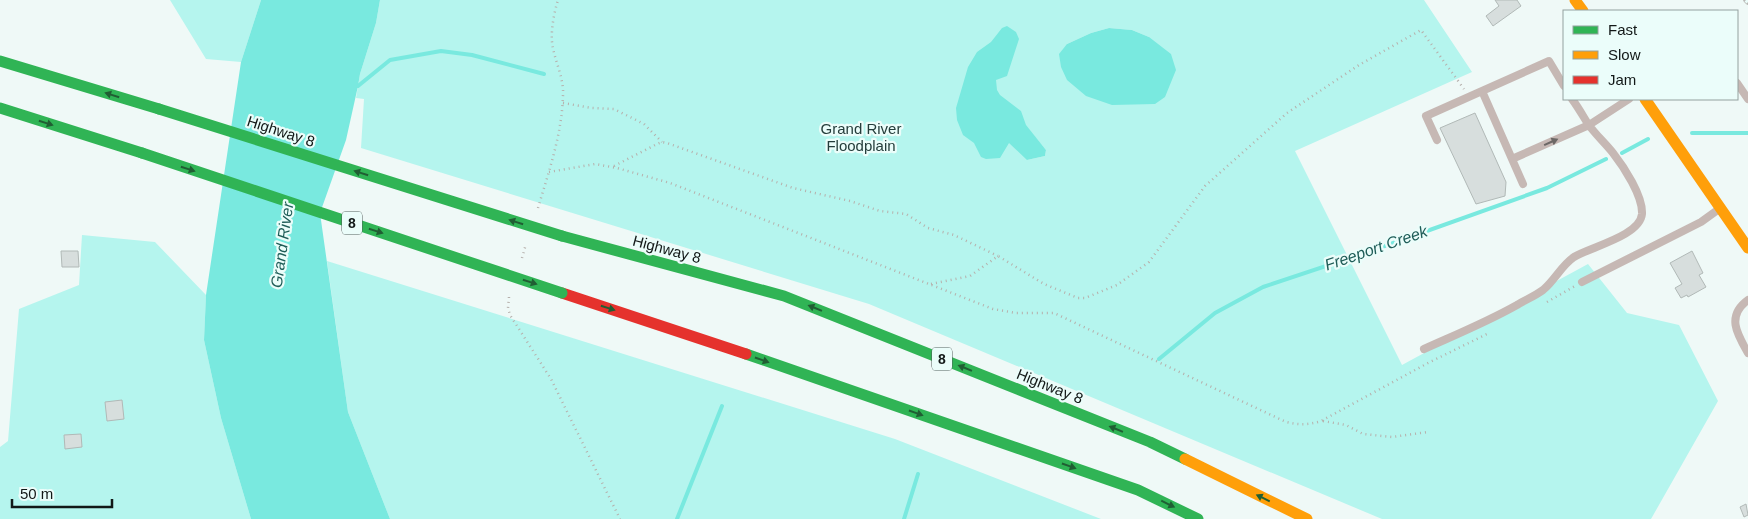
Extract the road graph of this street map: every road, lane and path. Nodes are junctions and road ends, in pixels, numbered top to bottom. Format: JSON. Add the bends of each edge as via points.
{"nodes":[{"id":1,"x":558,"y":0,"type":"edge"},
{"id":2,"x":0,"y":61,"type":"edge"},
{"id":3,"x":1563,"y":84,"type":"edge"},
{"id":4,"x":1738,"y":84,"type":"edge"},
{"id":5,"x":1482,"y":91,"type":"junction"},
{"id":6,"x":1469,"y":97,"type":"junction"},
{"id":7,"x":1748,"y":99,"type":"edge"},
{"id":8,"x":1573,"y":100,"type":"edge"},
{"id":9,"x":1627,"y":100,"type":"edge"},
{"id":10,"x":1646,"y":100,"type":"edge"},
{"id":11,"x":562,"y":103,"type":"junction"},
{"id":12,"x":0,"y":108,"type":"edge"},
{"id":13,"x":1589,"y":125,"type":"junction"},
{"id":14,"x":1437,"y":140,"type":"dead end"},
{"id":15,"x":662,"y":142,"type":"junction"},
{"id":16,"x":1512,"y":159,"type":"junction"},
{"id":17,"x":612,"y":167,"type":"junction"},
{"id":18,"x":549,"y":172,"type":"junction"},
{"id":19,"x":1523,"y":184,"type":"dead end"},
{"id":20,"x":1721,"y":208,"type":"junction"},
{"id":21,"x":535,"y":216,"type":"dead end"},
{"id":22,"x":529,"y":235,"type":"dead end"},
{"id":23,"x":1748,"y":248,"type":"edge"},
{"id":24,"x":998,"y":256,"type":"junction"},
{"id":25,"x":520,"y":263,"type":"dead end"},
{"id":26,"x":1582,"y":282,"type":"joint"},
{"id":27,"x":929,"y":284,"type":"junction"},
{"id":28,"x":511,"y":291,"type":"dead end"},
{"id":29,"x":1748,"y":300,"type":"edge"},
{"id":30,"x":1542,"y":304,"type":"dead end"},
{"id":31,"x":1494,"y":330,"type":"dead end"},
{"id":32,"x":1424,"y":349,"type":"dead end"},
{"id":33,"x":1748,"y":353,"type":"edge"},
{"id":34,"x":1321,"y":421,"type":"junction"},
{"id":35,"x":1428,"y":432,"type":"dead end"},
{"id":36,"x":620,"y":519,"type":"edge"},
{"id":37,"x":1198,"y":519,"type":"edge"},
{"id":38,"x":1307,"y":519,"type":"edge"}],
"edges":[{"from":1,"to":11,"type":"path","via":[[552,42],[564,93]]},
{"from":38,"to":2,"type":"main road","name":"Highway 8","number":"8","one_way":true,"bridge":true,"via":[[1150,442],[784,296],[562,236]]},
{"from":3,"to":5,"type":"lane","via":[[1549,61]]},
{"from":4,"to":7,"type":"lane"},
{"from":5,"to":6,"type":"lane"},
{"from":5,"to":16,"type":"lane"},
{"from":6,"to":14,"type":"lane","via":[[1426,116]]},
{"from":6,"to":24,"type":"path","via":[[1421,30],[1359,65],[1287,113],[1205,186],[1149,262],[1117,285],[1078,298],[1044,284]]},
{"from":8,"to":13,"type":"lane"},
{"from":9,"to":13,"type":"lane"},
{"from":10,"to":20,"type":"main road"},
{"from":11,"to":15,"type":"path","via":[[614,109],[644,124]]},
{"from":11,"to":18,"type":"path","via":[[561,122]]},
{"from":12,"to":37,"type":"main road","number":"8","one_way":true,"bridge":true,"via":[[749,355],[1138,490]]},
{"from":16,"to":13,"type":"lane","one_way":true},
{"from":13,"to":32,"type":"lane","via":[[1614,154],[1638,195],[1642,216],[1636,226],[1573,258],[1534,295]]},
{"from":15,"to":17,"type":"path"},
{"from":15,"to":24,"type":"path","via":[[793,188],[880,211],[906,214],[928,228],[954,235]]},
{"from":16,"to":19,"type":"lane"},
{"from":17,"to":18,"type":"path","via":[[594,164]]},
{"from":17,"to":27,"type":"path","via":[[670,184]]},
{"from":18,"to":21,"type":"path"},
{"from":20,"to":23,"type":"main road"},
{"from":20,"to":26,"type":"lane"},
{"from":22,"to":25,"type":"path"},
{"from":24,"to":27,"type":"path","via":[[970,276]]},
{"from":26,"to":30,"type":"path"},
{"from":27,"to":34,"type":"path","via":[[993,310],[1054,313],[1286,422],[1303,425]]},
{"from":28,"to":36,"type":"path","via":[[508,301],[510,315],[551,379]]},
{"from":29,"to":33,"type":"lane","via":[[1735,318],[1739,337]]},
{"from":31,"to":34,"type":"path"},
{"from":34,"to":35,"type":"path","via":[[1346,425],[1363,434],[1392,437]]}]}
